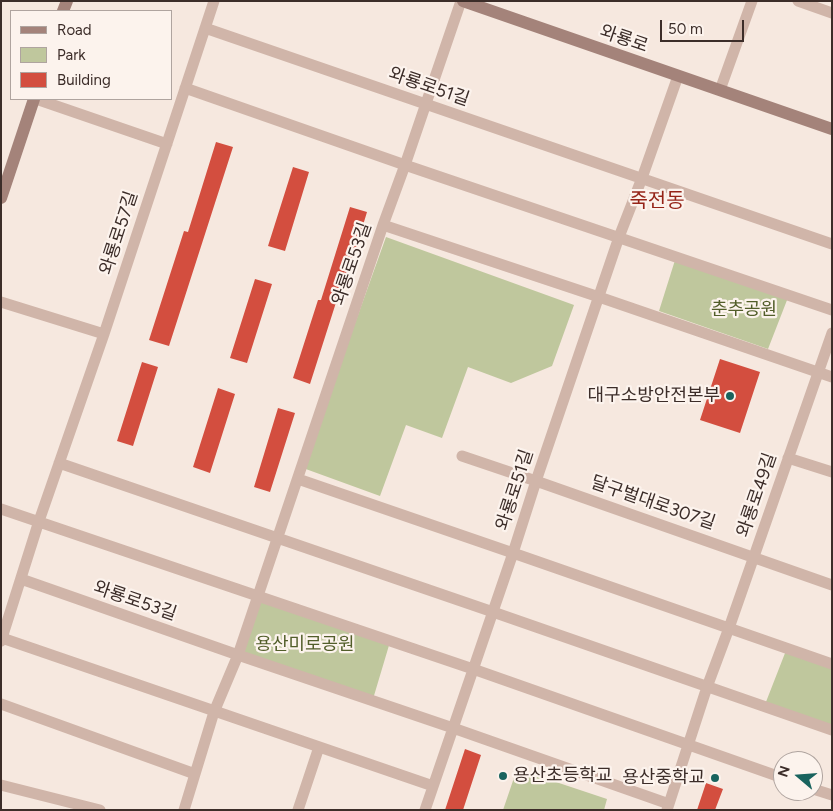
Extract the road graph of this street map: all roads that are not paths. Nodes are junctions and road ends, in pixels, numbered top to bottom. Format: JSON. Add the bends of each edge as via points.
{"nodes":[{"id":1,"x":214,"y":1,"type":"edge"},
{"id":2,"x":462,"y":1,"type":"edge"},
{"id":3,"x":752,"y":1,"type":"edge"},
{"id":4,"x":798,"y":1,"type":"edge"},
{"id":5,"x":832,"y":13,"type":"edge"},
{"id":6,"x":205,"y":28,"type":"junction"},
{"id":7,"x":678,"y":76,"type":"junction"},
{"id":8,"x":185,"y":88,"type":"junction"},
{"id":9,"x":720,"y":90,"type":"junction"},
{"id":10,"x":35,"y":100,"type":"edge"},
{"id":11,"x":38,"y":100,"type":"edge"},
{"id":12,"x":426,"y":105,"type":"junction"},
{"id":13,"x":832,"y":129,"type":"edge"},
{"id":14,"x":167,"y":144,"type":"junction"},
{"id":15,"x":405,"y":165,"type":"junction"},
{"id":16,"x":5,"y":175,"type":"edge"},
{"id":17,"x":642,"y":178,"type":"junction"},
{"id":18,"x":1,"y":198,"type":"edge"},
{"id":19,"x":383,"y":225,"type":"junction"},
{"id":20,"x":619,"y":237,"type":"junction"},
{"id":21,"x":832,"y":244,"type":"edge"},
{"id":22,"x":599,"y":297,"type":"junction"},
{"id":23,"x":1,"y":302,"type":"edge"},
{"id":24,"x":832,"y":310,"type":"edge"},
{"id":25,"x":832,"y":333,"type":"edge"},
{"id":26,"x":104,"y":334,"type":"junction"},
{"id":27,"x":818,"y":373,"type":"junction"},
{"id":28,"x":832,"y":377,"type":"edge"},
{"id":29,"x":462,"y":456,"type":"dead end"},
{"id":30,"x":788,"y":458,"type":"junction"},
{"id":31,"x":59,"y":463,"type":"junction"},
{"id":32,"x":832,"y":472,"type":"edge"},
{"id":33,"x":298,"y":479,"type":"junction"},
{"id":34,"x":536,"y":481,"type":"junction"},
{"id":35,"x":1,"y":509,"type":"edge"},
{"id":36,"x":40,"y":521,"type":"junction"},
{"id":37,"x":278,"y":538,"type":"junction"},
{"id":38,"x":513,"y":553,"type":"junction"},
{"id":39,"x":754,"y":557,"type":"junction"},
{"id":40,"x":21,"y":579,"type":"junction"},
{"id":41,"x":832,"y":585,"type":"edge"},
{"id":42,"x":258,"y":596,"type":"junction"},
{"id":43,"x":493,"y":612,"type":"junction"},
{"id":44,"x":729,"y":628,"type":"junction"},
{"id":45,"x":2,"y":639,"type":"edge"},
{"id":46,"x":238,"y":655,"type":"junction"},
{"id":47,"x":832,"y":664,"type":"edge"},
{"id":48,"x":473,"y":669,"type":"junction"},
{"id":49,"x":707,"y":687,"type":"junction"},
{"id":50,"x":1,"y":704,"type":"edge"},
{"id":51,"x":214,"y":712,"type":"junction"},
{"id":52,"x":453,"y":728,"type":"junction"},
{"id":53,"x":832,"y":730,"type":"edge"},
{"id":54,"x":689,"y":744,"type":"junction"},
{"id":55,"x":319,"y":747,"type":"junction"},
{"id":56,"x":195,"y":774,"type":"junction"},
{"id":57,"x":773,"y":774,"type":"edge"},
{"id":58,"x":1,"y":785,"type":"edge"},
{"id":59,"x":433,"y":786,"type":"junction"},
{"id":60,"x":668,"y":807,"type":"edge"},
{"id":61,"x":100,"y":810,"type":"edge"},
{"id":62,"x":184,"y":810,"type":"edge"},
{"id":63,"x":298,"y":810,"type":"edge"},
{"id":64,"x":425,"y":810,"type":"edge"}],
"edges":[{"from":1,"to":6,"type":"street","name":"와룡로57길"},
{"from":2,"to":7,"type":"main road","name":"와룡로"},
{"from":2,"to":12,"type":"street","name":"와룡로53길"},
{"from":3,"to":9,"type":"street"},
{"from":4,"to":5,"type":"street"},
{"from":6,"to":8,"type":"street","name":"와룡로57길"},
{"from":6,"to":12,"type":"street","name":"와룡로51길"},
{"from":7,"to":9,"type":"main road","name":"와룡로"},
{"from":7,"to":17,"type":"street","name":"와룡로51길"},
{"from":8,"to":14,"type":"street","name":"와룡로57길"},
{"from":8,"to":15,"type":"street"},
{"from":9,"to":13,"type":"main road","name":"와룡로"},
{"from":10,"to":16,"type":"main road"},
{"from":11,"to":14,"type":"street"},
{"from":12,"to":15,"type":"street","name":"와룡로53길"},
{"from":12,"to":17,"type":"street","name":"와룡로51길"},
{"from":14,"to":26,"type":"street","name":"와룡로57길"},
{"from":15,"to":19,"type":"street","name":"와룡로53길"},
{"from":15,"to":20,"type":"street"},
{"from":16,"to":18,"type":"main road"},
{"from":17,"to":20,"type":"street","name":"와룡로51길"},
{"from":17,"to":21,"type":"street"},
{"from":19,"to":22,"type":"street"},
{"from":19,"to":33,"type":"street","name":"와룡로53길"},
{"from":20,"to":22,"type":"street","name":"와룡로51길"},
{"from":20,"to":24,"type":"street"},
{"from":22,"to":27,"type":"street"},
{"from":22,"to":34,"type":"street","name":"와룡로51길"},
{"from":23,"to":26,"type":"street"},
{"from":25,"to":27,"type":"street","name":"와룡로49길"},
{"from":26,"to":31,"type":"street","name":"와룡로57길"},
{"from":27,"to":28,"type":"street"},
{"from":27,"to":30,"type":"street","name":"와룡로49길"},
{"from":29,"to":34,"type":"street","name":"달구벌대로307길"},
{"from":30,"to":32,"type":"street"},
{"from":30,"to":39,"type":"street","name":"와룡로49길"},
{"from":31,"to":36,"type":"street","name":"와룡로57길"},
{"from":31,"to":37,"type":"street"},
{"from":33,"to":37,"type":"street","name":"와룡로53길"},
{"from":33,"to":38,"type":"street","name":"와룡로51길"},
{"from":34,"to":38,"type":"street","name":"와룡로51길"},
{"from":34,"to":39,"type":"street","name":"달구벌대로307길"},
{"from":35,"to":36,"type":"street"},
{"from":36,"to":40,"type":"street","name":"와룡로57길"},
{"from":36,"to":42,"type":"street"},
{"from":37,"to":42,"type":"street","name":"와룡로53길"},
{"from":37,"to":43,"type":"street"},
{"from":38,"to":43,"type":"street","name":"와룡로51길"},
{"from":38,"to":44,"type":"street"},
{"from":39,"to":41,"type":"street","name":"달구벌대로307길"},
{"from":39,"to":44,"type":"street","name":"와룡로49길"},
{"from":40,"to":45,"type":"street","name":"와룡로57길"},
{"from":40,"to":46,"type":"street","name":"와룡로53길"},
{"from":42,"to":46,"type":"street","name":"와룡로53길"},
{"from":42,"to":48,"type":"street"},
{"from":43,"to":48,"type":"street","name":"와룡로51길"},
{"from":43,"to":49,"type":"street"},
{"from":44,"to":47,"type":"street"},
{"from":44,"to":49,"type":"street","name":"와룡로49길"},
{"from":45,"to":51,"type":"street"},
{"from":46,"to":51,"type":"street","name":"와룡로53길"},
{"from":46,"to":52,"type":"street"},
{"from":48,"to":52,"type":"street","name":"와룡로51길"},
{"from":48,"to":54,"type":"street"},
{"from":49,"to":53,"type":"street"},
{"from":49,"to":54,"type":"street","name":"와룡로49길"},
{"from":50,"to":56,"type":"street"},
{"from":51,"to":55,"type":"street"},
{"from":51,"to":56,"type":"street","name":"와룡로53길"},
{"from":52,"to":59,"type":"street","name":"와룡로51길"},
{"from":52,"to":60,"type":"street","name":"와룡로49길"},
{"from":54,"to":57,"type":"street"},
{"from":54,"to":60,"type":"street","name":"와룡로49길"},
{"from":55,"to":59,"type":"street"},
{"from":55,"to":63,"type":"street"},
{"from":56,"to":62,"type":"street","name":"와룡로53길"},
{"from":58,"to":61,"type":"street"},
{"from":59,"to":64,"type":"street","name":"와룡로51길"}]}
